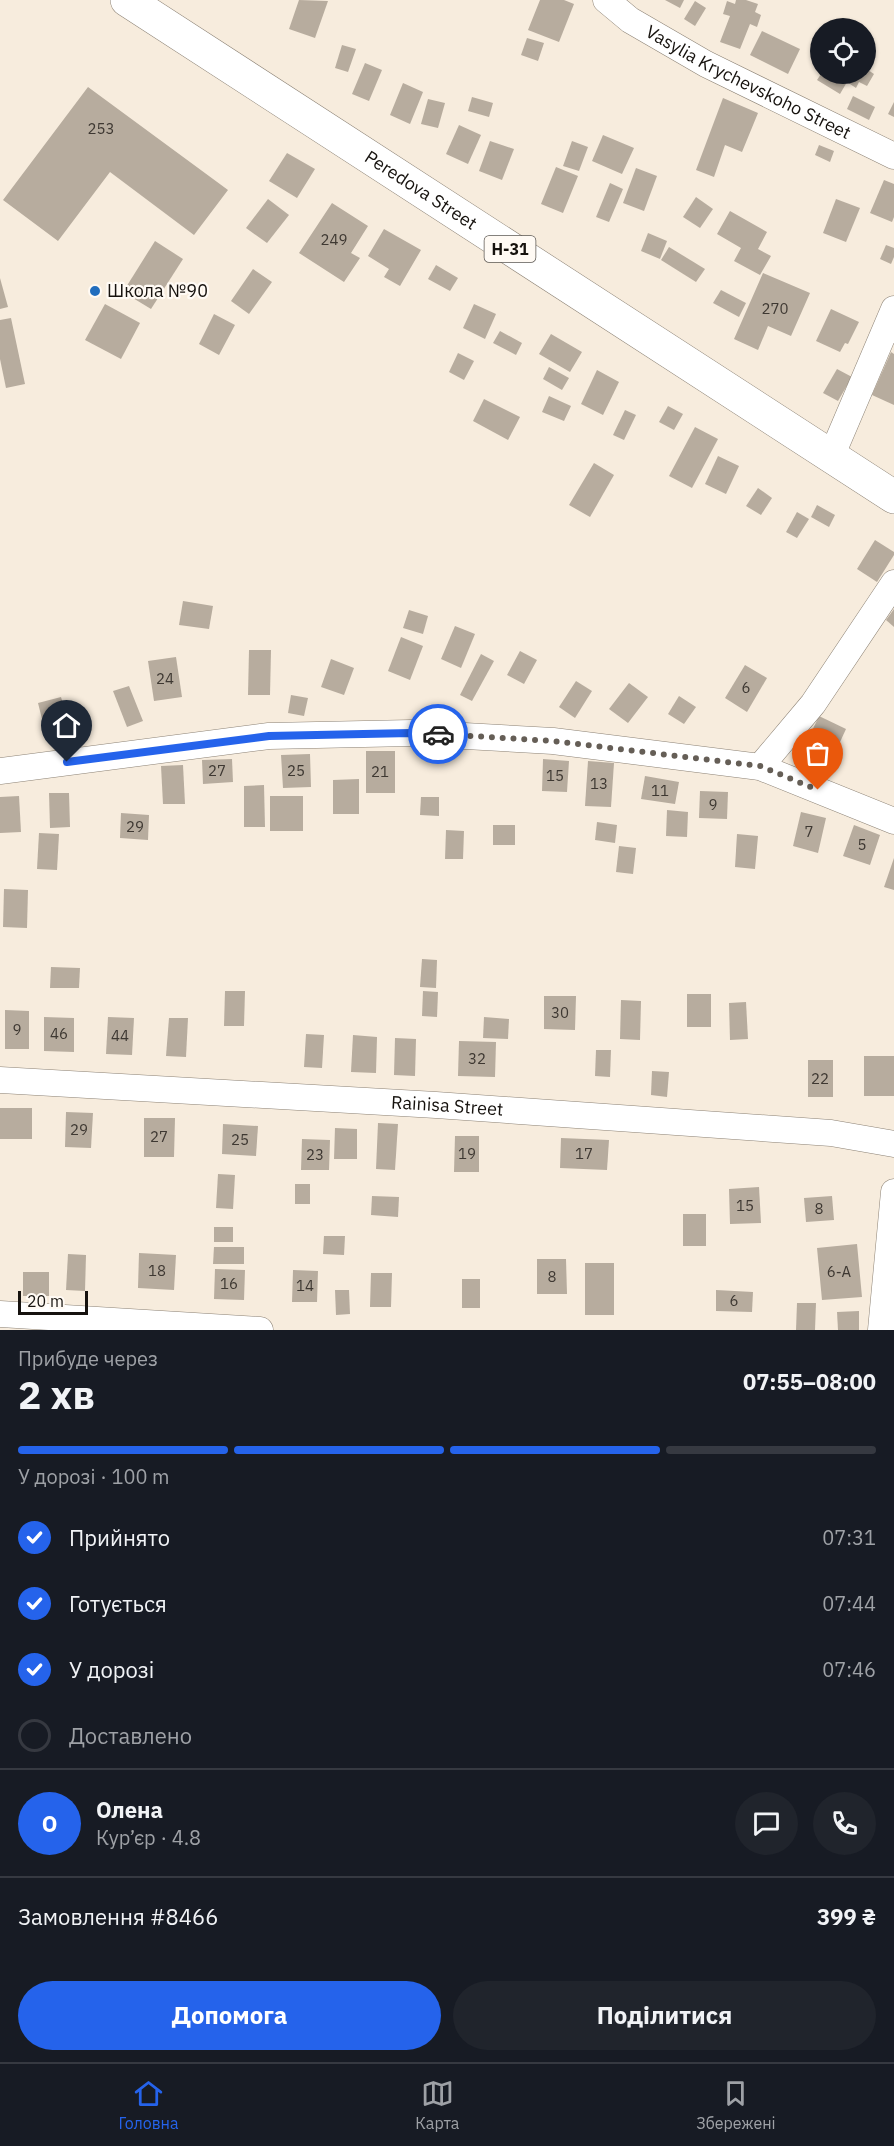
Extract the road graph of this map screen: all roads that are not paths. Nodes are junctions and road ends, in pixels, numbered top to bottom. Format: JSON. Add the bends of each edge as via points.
{"nodes":[{"id":1,"x":127,"y":0,"type":"edge"},
{"id":2,"x":606,"y":0,"type":"edge"},
{"id":3,"x":894,"y":156,"type":"edge"},
{"id":4,"x":894,"y":309,"type":"edge"},
{"id":5,"x":831,"y":457,"type":"junction"},
{"id":6,"x":894,"y":497,"type":"edge"},
{"id":7,"x":894,"y":583,"type":"edge"},
{"id":8,"x":760,"y":766,"type":"junction"},
{"id":9,"x":0,"y":771,"type":"edge"},
{"id":10,"x":894,"y":821,"type":"edge"},
{"id":11,"x":0,"y":1080,"type":"edge"},
{"id":12,"x":894,"y":1144,"type":"edge"},
{"id":13,"x":894,"y":1192,"type":"edge"},
{"id":14,"x":0,"y":1314,"type":"edge"},
{"id":15,"x":260,"y":1330,"type":"edge"},
{"id":16,"x":881,"y":1330,"type":"edge"}],
"edges":[{"from":1,"to":5,"type":"main road","name":"Peredova Street","number":"Н-31"},
{"from":2,"to":3,"type":"street","name":"Vasylia Krychevskoho Street","via":[[630,20],[706,64]]},
{"from":4,"to":5,"type":"street"},
{"from":5,"to":6,"type":"main road","name":"Peredova Street","number":"Н-31"},
{"from":7,"to":8,"type":"street","via":[[813,704]]},
{"from":8,"to":9,"type":"street","via":[[553,741],[411,733],[269,736]]},
{"from":8,"to":10,"type":"street"},
{"from":11,"to":12,"type":"street","name":"Rainisa Street","via":[[640,1119],[831,1133]]},
{"from":13,"to":16,"type":"street"},
{"from":14,"to":15,"type":"street"}]}
